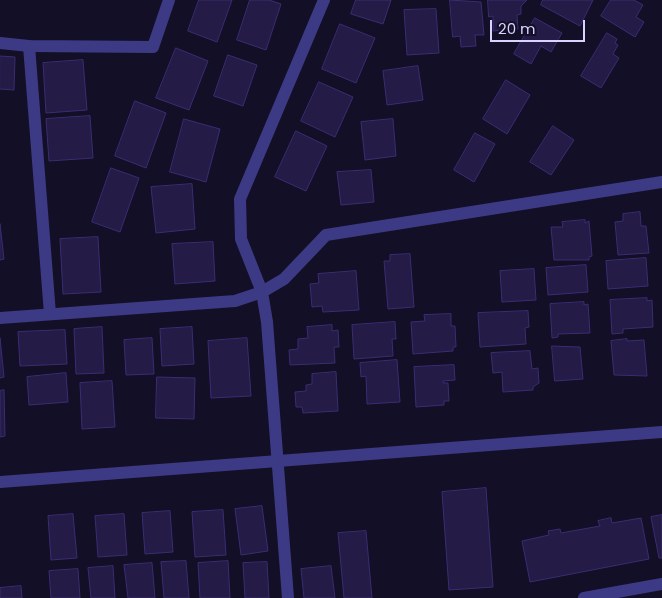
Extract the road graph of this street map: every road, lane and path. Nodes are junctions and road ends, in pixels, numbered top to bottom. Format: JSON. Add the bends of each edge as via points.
{"nodes":[{"id":1,"x":169,"y":0,"type":"edge"},
{"id":2,"x":324,"y":0,"type":"edge"},
{"id":3,"x":0,"y":43,"type":"edge"},
{"id":4,"x":29,"y":46,"type":"junction"},
{"id":5,"x":662,"y":182,"type":"edge"},
{"id":6,"x":262,"y":292,"type":"junction"},
{"id":7,"x":50,"y":314,"type":"junction"},
{"id":8,"x":0,"y":318,"type":"edge"},
{"id":9,"x":662,"y":432,"type":"edge"},
{"id":10,"x":277,"y":460,"type":"junction"},
{"id":11,"x":0,"y":482,"type":"edge"},
{"id":12,"x":662,"y":584,"type":"edge"},
{"id":13,"x":288,"y":598,"type":"edge"},
{"id":14,"x":584,"y":598,"type":"edge"}],
"edges":[{"from":1,"to":4,"type":"street","via":[[153,47]]},
{"from":2,"to":6,"type":"street","via":[[240,199],[241,239]]},
{"from":3,"to":4,"type":"street"},
{"from":4,"to":7,"type":"street"},
{"from":5,"to":6,"type":"street","via":[[326,234],[284,279]]},
{"from":6,"to":7,"type":"street","via":[[235,301]]},
{"from":6,"to":10,"type":"street"},
{"from":7,"to":8,"type":"street"},
{"from":9,"to":10,"type":"street"},
{"from":10,"to":11,"type":"street"},
{"from":10,"to":13,"type":"street"},
{"from":12,"to":14,"type":"street"}]}
